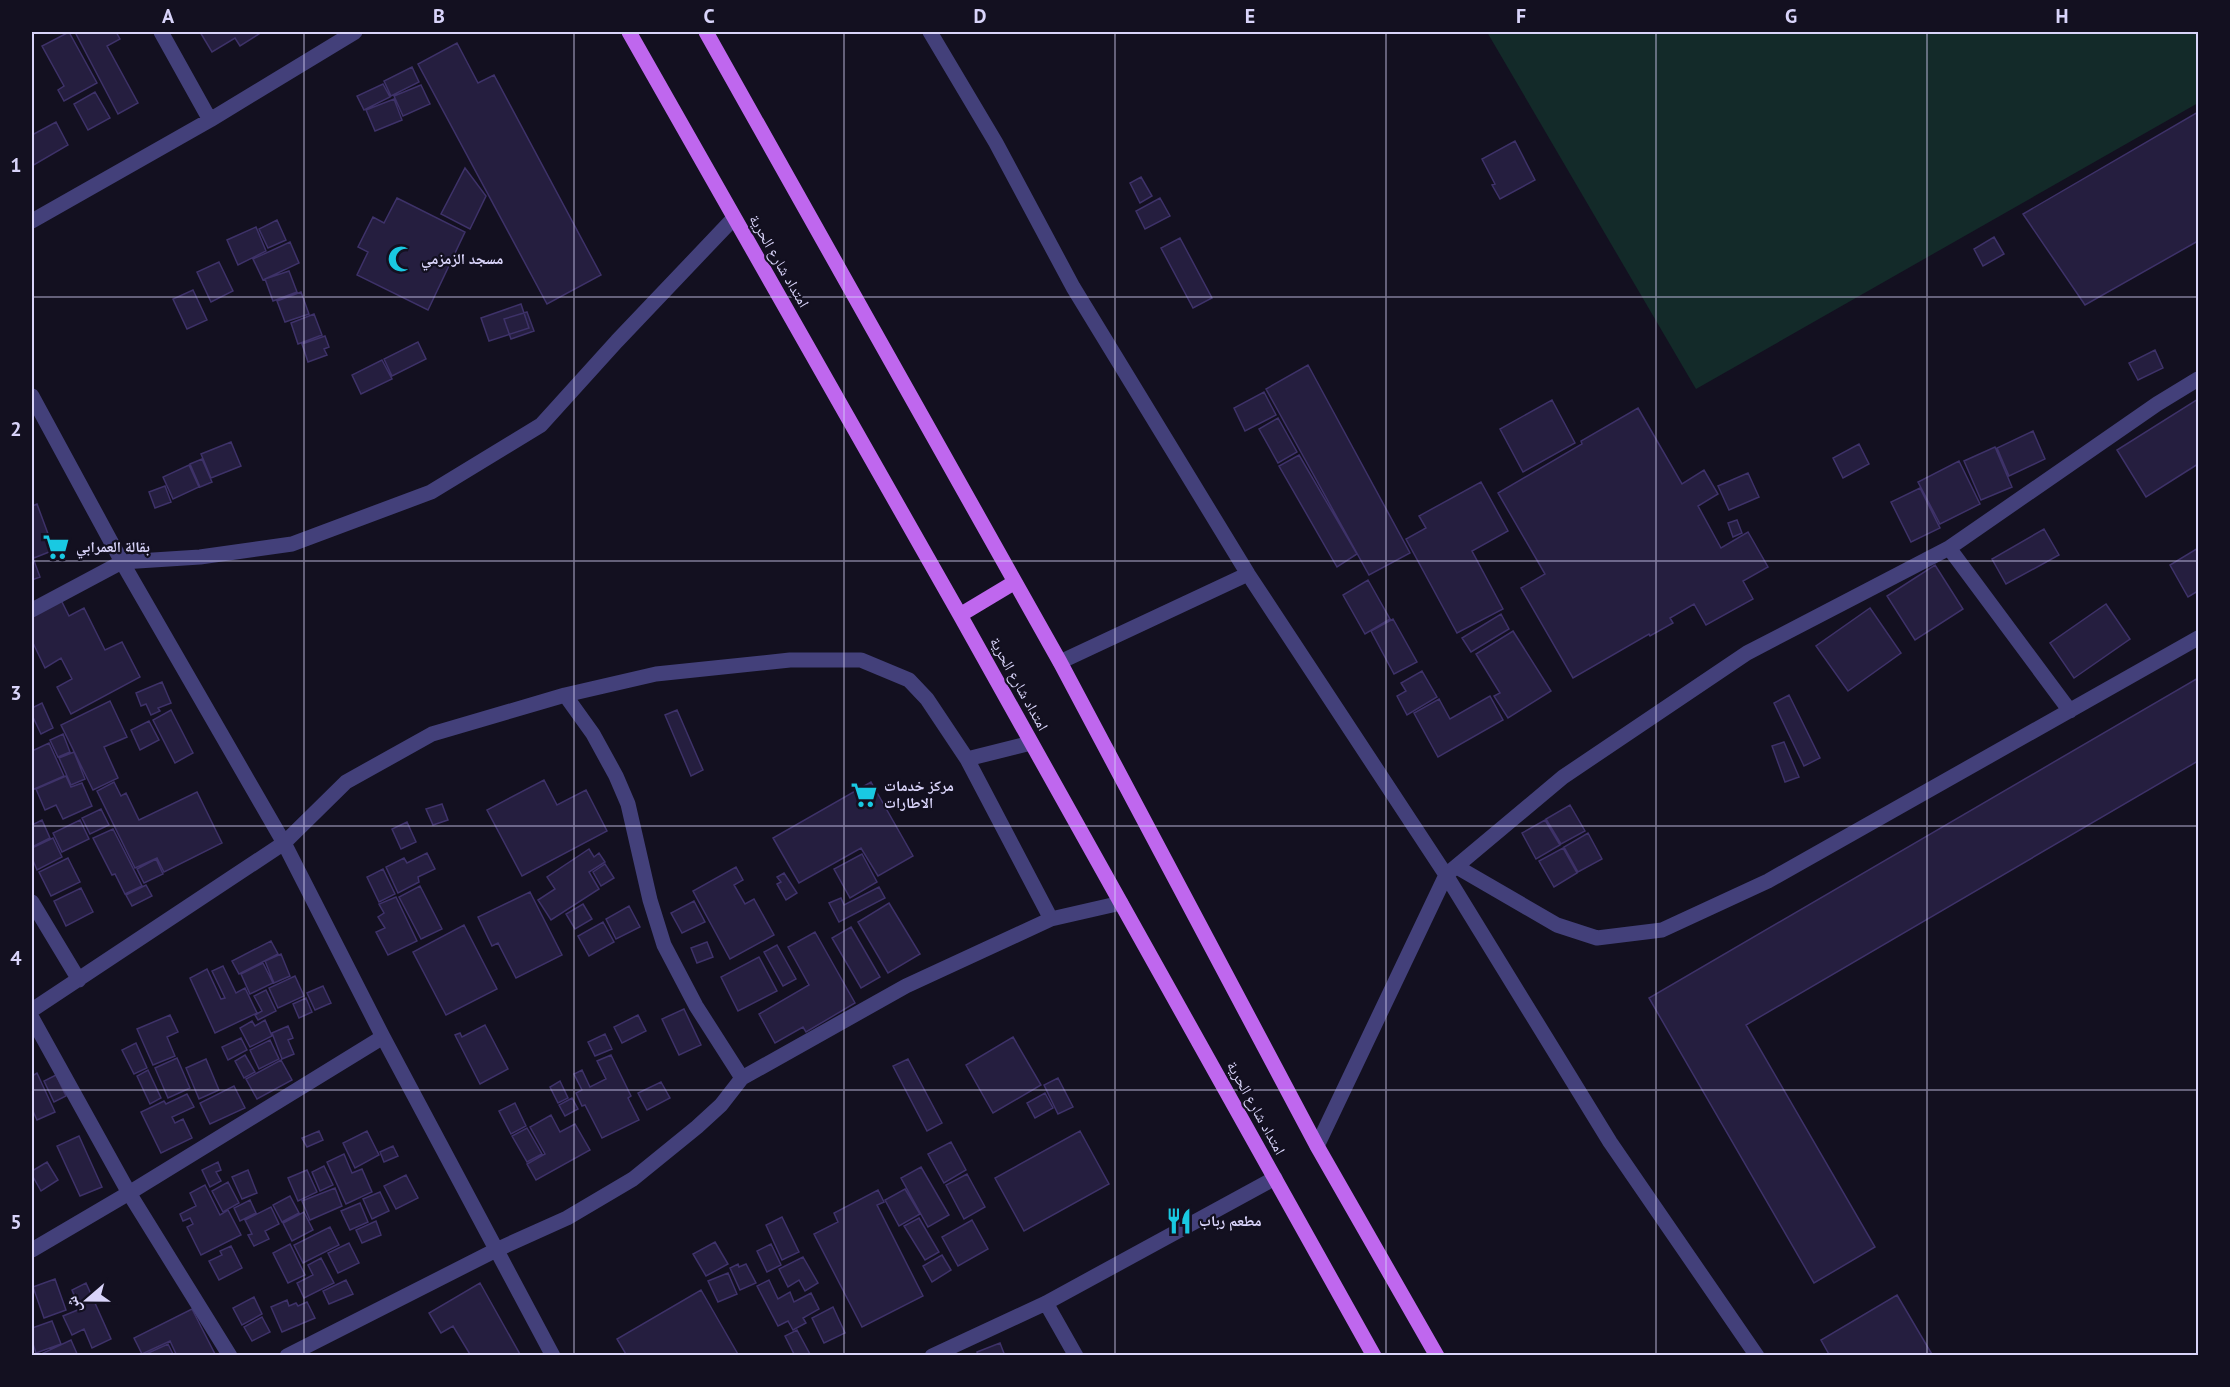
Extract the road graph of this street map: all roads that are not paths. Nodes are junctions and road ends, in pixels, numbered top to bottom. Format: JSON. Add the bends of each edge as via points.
{"nodes":[{"id":1,"x":161,"y":32,"type":"edge"},
{"id":2,"x":355,"y":32,"type":"edge"},
{"id":3,"x":629,"y":32,"type":"edge"},
{"id":4,"x":706,"y":32,"type":"edge"},
{"id":5,"x":930,"y":32,"type":"edge"},
{"id":6,"x":210,"y":120,"type":"junction"},
{"id":7,"x":734,"y":218,"type":"junction"},
{"id":8,"x":32,"y":221,"type":"edge"},
{"id":9,"x":2199,"y":379,"type":"edge"},
{"id":10,"x":32,"y":396,"type":"edge"},
{"id":11,"x":1949,"y":548,"type":"junction"},
{"id":12,"x":122,"y":562,"type":"junction"},
{"id":13,"x":1248,"y":574,"type":"junction"},
{"id":14,"x":1015,"y":582,"type":"junction"},
{"id":15,"x":32,"y":610,"type":"edge"},
{"id":16,"x":960,"y":615,"type":"junction"},
{"id":17,"x":2199,"y":638,"type":"edge"},
{"id":18,"x":1060,"y":662,"type":"junction"},
{"id":19,"x":565,"y":695,"type":"junction"},
{"id":20,"x":2070,"y":711,"type":"junction"},
{"id":21,"x":1031,"y":743,"type":"junction"},
{"id":22,"x":967,"y":759,"type":"junction"},
{"id":23,"x":284,"y":843,"type":"junction"},
{"id":24,"x":1452,"y":871,"type":"junction"},
{"id":25,"x":32,"y":902,"type":"edge"},
{"id":26,"x":1120,"y":903,"type":"junction"},
{"id":27,"x":1050,"y":919,"type":"junction"},
{"id":28,"x":79,"y":980,"type":"junction"},
{"id":29,"x":32,"y":1010,"type":"edge"},
{"id":30,"x":32,"y":1018,"type":"edge"},
{"id":31,"x":383,"y":1037,"type":"junction"},
{"id":32,"x":742,"y":1078,"type":"junction"},
{"id":33,"x":1317,"y":1146,"type":"junction"},
{"id":34,"x":1275,"y":1178,"type":"junction"},
{"id":35,"x":129,"y":1193,"type":"junction"},
{"id":36,"x":32,"y":1250,"type":"edge"},
{"id":37,"x":496,"y":1250,"type":"junction"},
{"id":38,"x":1046,"y":1303,"type":"junction"},
{"id":39,"x":230,"y":1356,"type":"edge"},
{"id":40,"x":287,"y":1356,"type":"edge"},
{"id":41,"x":553,"y":1356,"type":"edge"},
{"id":42,"x":932,"y":1356,"type":"edge"},
{"id":43,"x":1076,"y":1356,"type":"edge"},
{"id":44,"x":1374,"y":1356,"type":"edge"},
{"id":45,"x":1437,"y":1356,"type":"edge"},
{"id":46,"x":1757,"y":1356,"type":"edge"}],
"edges":[{"from":1,"to":6,"type":"street"},
{"from":2,"to":6,"type":"street"},
{"from":3,"to":7,"type":"main road","name":"امتداد شارع الحرية"},
{"from":4,"to":14,"type":"main road"},
{"from":5,"to":13,"type":"street","via":[[996,143],[1073,287]]},
{"from":6,"to":8,"type":"street"},
{"from":7,"to":12,"type":"street","via":[[541,425],[431,492],[292,544],[200,557]]},
{"from":7,"to":16,"type":"main road","name":"امتداد شارع الحرية"},
{"from":9,"to":11,"type":"street"},
{"from":10,"to":12,"type":"street"},
{"from":11,"to":20,"type":"street"},
{"from":11,"to":24,"type":"street","via":[[1747,654],[1563,777]]},
{"from":12,"to":15,"type":"street"},
{"from":12,"to":23,"type":"street"},
{"from":13,"to":18,"type":"street"},
{"from":13,"to":24,"type":"street"},
{"from":14,"to":16,"type":"main road"},
{"from":14,"to":18,"type":"main road"},
{"from":16,"to":21,"type":"main road","name":"امتداد شارع الحرية"},
{"from":17,"to":20,"type":"street"},
{"from":18,"to":33,"type":"main road"},
{"from":19,"to":22,"type":"street","via":[[656,674],[790,660],[861,660],[909,680],[927,699]]},
{"from":19,"to":23,"type":"street","via":[[432,734],[346,782]]},
{"from":19,"to":32,"type":"street","via":[[593,734],[628,804],[664,945],[696,1006]]},
{"from":20,"to":24,"type":"street","via":[[1767,881],[1662,930],[1597,938],[1557,926]]},
{"from":21,"to":22,"type":"street"},
{"from":21,"to":26,"type":"main road","name":"امتداد شارع الحرية"},
{"from":22,"to":27,"type":"street"},
{"from":23,"to":28,"type":"street"},
{"from":23,"to":31,"type":"street"},
{"from":24,"to":33,"type":"street"},
{"from":24,"to":46,"type":"street","via":[[1610,1142]]},
{"from":25,"to":28,"type":"street"},
{"from":26,"to":27,"type":"street"},
{"from":26,"to":34,"type":"main road","name":"امتداد شارع الحرية"},
{"from":27,"to":32,"type":"street","via":[[906,986]]},
{"from":28,"to":29,"type":"street"},
{"from":30,"to":35,"type":"street"},
{"from":31,"to":35,"type":"street"},
{"from":31,"to":37,"type":"street"},
{"from":32,"to":37,"type":"street","via":[[698,1127],[633,1179],[567,1218]]},
{"from":33,"to":45,"type":"main road"},
{"from":34,"to":38,"type":"street"},
{"from":34,"to":44,"type":"main road","name":"امتداد شارع الحرية"},
{"from":35,"to":36,"type":"street"},
{"from":35,"to":39,"type":"street"},
{"from":37,"to":40,"type":"street"},
{"from":37,"to":41,"type":"street"},
{"from":38,"to":42,"type":"street"},
{"from":38,"to":43,"type":"street"}]}
